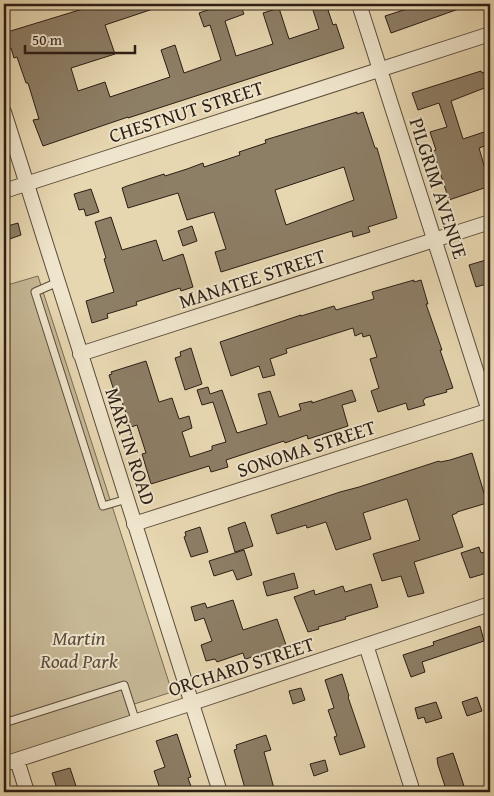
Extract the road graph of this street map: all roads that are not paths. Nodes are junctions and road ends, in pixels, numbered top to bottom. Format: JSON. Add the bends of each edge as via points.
{"nodes":[{"id":1,"x":359,"y":4,"type":"edge"},
{"id":2,"x":490,"y":34,"type":"edge"},
{"id":3,"x":380,"y":70,"type":"junction"},
{"id":4,"x":4,"y":112,"type":"edge"},
{"id":5,"x":27,"y":184,"type":"junction"},
{"id":6,"x":4,"y":191,"type":"edge"},
{"id":7,"x":490,"y":222,"type":"edge"},
{"id":8,"x":435,"y":240,"type":"junction"},
{"id":9,"x":58,"y":282,"type":"junction"},
{"id":10,"x":80,"y":354,"type":"junction"},
{"id":11,"x":490,"y":411,"type":"edge"},
{"id":12,"x":127,"y":499,"type":"junction"},
{"id":13,"x":134,"y":524,"type":"junction"},
{"id":14,"x":490,"y":604,"type":"edge"},
{"id":15,"x":366,"y":645,"type":"junction"},
{"id":16,"x":192,"y":703,"type":"junction"},
{"id":17,"x":136,"y":722,"type":"junction"},
{"id":18,"x":4,"y":723,"type":"edge"},
{"id":19,"x":10,"y":762,"type":"edge"},
{"id":20,"x":27,"y":792,"type":"edge"},
{"id":21,"x":220,"y":792,"type":"edge"},
{"id":22,"x":413,"y":792,"type":"edge"}],
"edges":[{"from":1,"to":3,"type":"street","name":"PILGRIM AVENUE"},
{"from":2,"to":3,"type":"street","name":"CHESTNUT STREET"},
{"from":3,"to":5,"type":"street","name":"CHESTNUT STREET"},
{"from":3,"to":8,"type":"street","name":"PILGRIM AVENUE"},
{"from":4,"to":5,"type":"street","name":"MARTIN ROAD"},
{"from":5,"to":6,"type":"street","name":"CHESTNUT STREET"},
{"from":5,"to":9,"type":"street","name":"MARTIN ROAD"},
{"from":7,"to":8,"type":"street","name":"MANATEE STREET"},
{"from":8,"to":10,"type":"street","name":"MANATEE STREET"},
{"from":8,"to":11,"type":"street","name":"PILGRIM AVENUE"},
{"from":9,"to":10,"type":"street","name":"MARTIN ROAD"},
{"from":9,"to":12,"type":"lane","via":[[35,292],[103,506]]},
{"from":10,"to":12,"type":"street","name":"MARTIN ROAD"},
{"from":11,"to":13,"type":"street","name":"SONOMA STREET"},
{"from":12,"to":13,"type":"street","name":"MARTIN ROAD"},
{"from":13,"to":16,"type":"street","name":"MARTIN ROAD"},
{"from":14,"to":15,"type":"street","name":"ORCHARD STREET"},
{"from":15,"to":16,"type":"street","name":"ORCHARD STREET"},
{"from":15,"to":22,"type":"street"},
{"from":16,"to":17,"type":"street","name":"ORCHARD STREET"},
{"from":16,"to":21,"type":"street","name":"MARTIN ROAD"},
{"from":17,"to":18,"type":"lane","via":[[124,685]]},
{"from":17,"to":19,"type":"street","name":"ORCHARD STREET"},
{"from":19,"to":20,"type":"street"}]}
